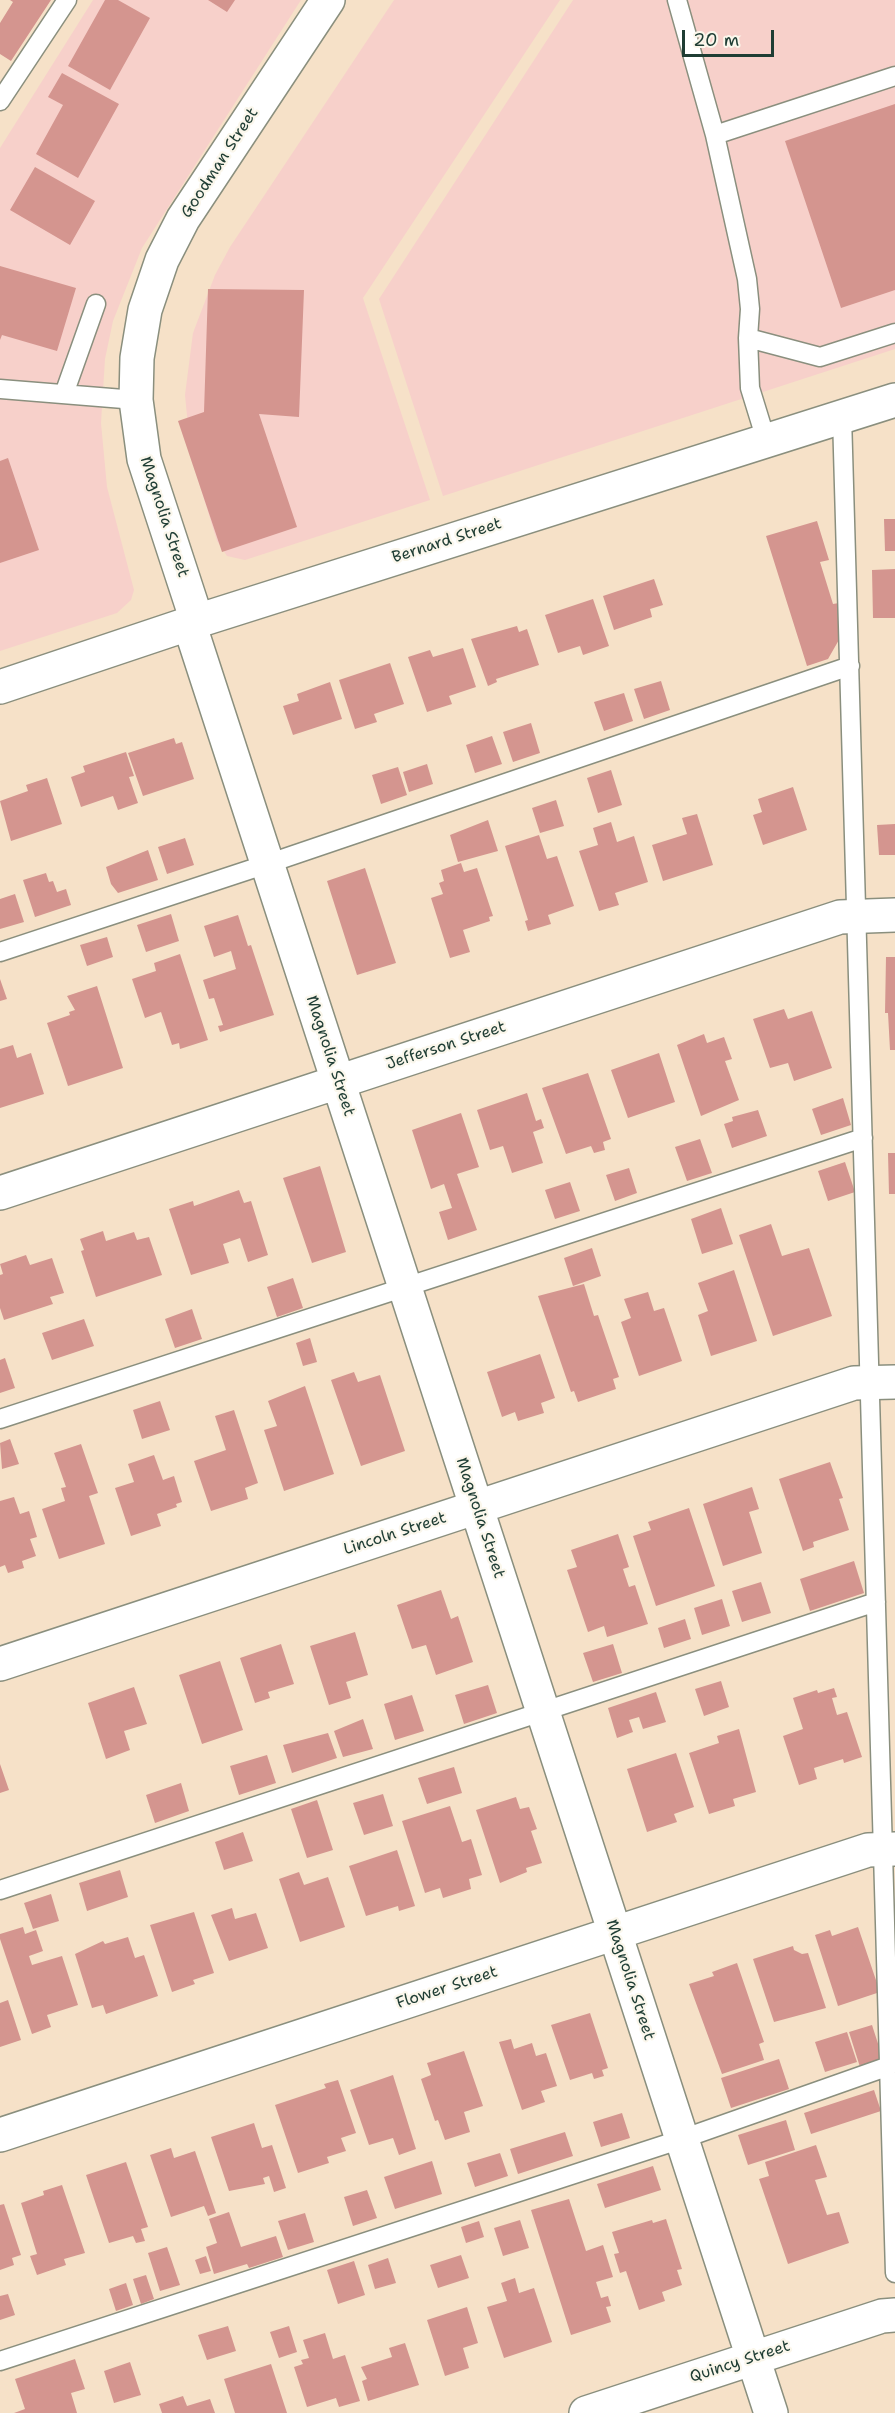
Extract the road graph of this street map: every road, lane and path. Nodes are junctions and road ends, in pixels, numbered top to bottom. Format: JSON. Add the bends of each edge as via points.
{"nodes":[{"id":1,"x":67,"y":0,"type":"edge"},
{"id":2,"x":328,"y":0,"type":"edge"},
{"id":3,"x":677,"y":0,"type":"edge"},
{"id":4,"x":895,"y":76,"type":"edge"},
{"id":5,"x":0,"y":102,"type":"edge"},
{"id":6,"x":715,"y":135,"type":"junction"},
{"id":7,"x":96,"y":304,"type":"dead end"},
{"id":8,"x":895,"y":333,"type":"edge"},
{"id":9,"x":747,"y":338,"type":"junction"},
{"id":10,"x":140,"y":340,"type":"joint"},
{"id":11,"x":0,"y":389,"type":"edge"},
{"id":12,"x":64,"y":394,"type":"junction"},
{"id":13,"x":136,"y":400,"type":"junction"},
{"id":14,"x":895,"y":400,"type":"edge"},
{"id":15,"x":843,"y":416,"type":"junction"},
{"id":16,"x":766,"y":440,"type":"junction"},
{"id":17,"x":193,"y":622,"type":"junction"},
{"id":18,"x":850,"y":666,"type":"junction"},
{"id":19,"x":0,"y":687,"type":"edge"},
{"id":20,"x":267,"y":864,"type":"junction"},
{"id":21,"x":895,"y":915,"type":"edge"},
{"id":22,"x":857,"y":916,"type":"junction"},
{"id":23,"x":0,"y":952,"type":"edge"},
{"id":24,"x":338,"y":1082,"type":"junction"},
{"id":25,"x":863,"y":1138,"type":"junction"},
{"id":26,"x":0,"y":1193,"type":"edge"},
{"id":27,"x":405,"y":1287,"type":"junction"},
{"id":28,"x":883,"y":1382,"type":"edge"},
{"id":29,"x":0,"y":1419,"type":"edge"},
{"id":30,"x":476,"y":1508,"type":"junction"},
{"id":31,"x":876,"y":1602,"type":"junction"},
{"id":32,"x":0,"y":1664,"type":"edge"},
{"id":33,"x":543,"y":1712,"type":"junction"},
{"id":34,"x":889,"y":1849,"type":"edge"},
{"id":35,"x":0,"y":1890,"type":"edge"},
{"id":36,"x":615,"y":1933,"type":"junction"},
{"id":37,"x":889,"y":2066,"type":"junction"},
{"id":38,"x":0,"y":2135,"type":"edge"},
{"id":39,"x":682,"y":2139,"type":"junction"},
{"id":40,"x":895,"y":2273,"type":"edge"},
{"id":41,"x":895,"y":2315,"type":"edge"},
{"id":42,"x":753,"y":2358,"type":"junction"},
{"id":43,"x":0,"y":2361,"type":"edge"},
{"id":44,"x":586,"y":2413,"type":"edge"},
{"id":45,"x":771,"y":2413,"type":"edge"}],
"edges":[{"from":1,"to":5,"type":"lane"},
{"from":2,"to":10,"type":"street","name":"Goodman Street","via":[[183,219],[162,260],[145,310]]},
{"from":3,"to":6,"type":"lane"},
{"from":4,"to":6,"type":"lane"},
{"from":6,"to":9,"type":"lane","via":[[747,279]]},
{"from":7,"to":12,"type":"lane"},
{"from":8,"to":9,"type":"lane","via":[[820,357]]},
{"from":9,"to":16,"type":"lane","via":[[750,388]]},
{"from":10,"to":13,"type":"street","name":"Magnolia Street"},
{"from":11,"to":12,"type":"lane"},
{"from":12,"to":13,"type":"lane"},
{"from":13,"to":17,"type":"street","name":"Magnolia Street","via":[[144,459]]},
{"from":14,"to":15,"type":"street","name":"Bernard Street"},
{"from":15,"to":16,"type":"street","name":"Bernard Street"},
{"from":15,"to":18,"type":"lane"},
{"from":16,"to":17,"type":"street","name":"Bernard Street"},
{"from":17,"to":19,"type":"street","name":"Bernard Street"},
{"from":17,"to":20,"type":"street","name":"Magnolia Street"},
{"from":18,"to":20,"type":"lane"},
{"from":18,"to":22,"type":"lane"},
{"from":20,"to":23,"type":"lane"},
{"from":20,"to":24,"type":"street","name":"Magnolia Street"},
{"from":21,"to":22,"type":"street","name":"Jefferson Street"},
{"from":22,"to":24,"type":"street","name":"Jefferson Street","via":[[840,917]]},
{"from":22,"to":25,"type":"lane"},
{"from":24,"to":26,"type":"street","name":"Jefferson Street"},
{"from":24,"to":27,"type":"street","name":"Magnolia Street"},
{"from":25,"to":27,"type":"lane"},
{"from":25,"to":28,"type":"lane"},
{"from":27,"to":29,"type":"lane"},
{"from":27,"to":30,"type":"street","name":"Magnolia Street"},
{"from":28,"to":30,"type":"street","name":"Lincoln Street","via":[[854,1383]]},
{"from":28,"to":31,"type":"lane"},
{"from":30,"to":32,"type":"street","name":"Lincoln Street"},
{"from":30,"to":33,"type":"street","name":"Magnolia Street"},
{"from":31,"to":33,"type":"lane"},
{"from":31,"to":34,"type":"lane"},
{"from":33,"to":35,"type":"lane"},
{"from":33,"to":36,"type":"street","name":"Magnolia Street"},
{"from":34,"to":36,"type":"street","name":"Flower Street","via":[[868,1850]]},
{"from":34,"to":37,"type":"lane"},
{"from":36,"to":38,"type":"street","name":"Flower Street"},
{"from":36,"to":39,"type":"street","name":"Magnolia Street"},
{"from":37,"to":39,"type":"lane"},
{"from":37,"to":40,"type":"lane"},
{"from":39,"to":42,"type":"street","name":"Magnolia Street"},
{"from":39,"to":43,"type":"lane"},
{"from":41,"to":42,"type":"street","name":"Quincy Street"},
{"from":42,"to":44,"type":"street","name":"Quincy Street"},
{"from":42,"to":45,"type":"street","name":"Magnolia Street"}]}
